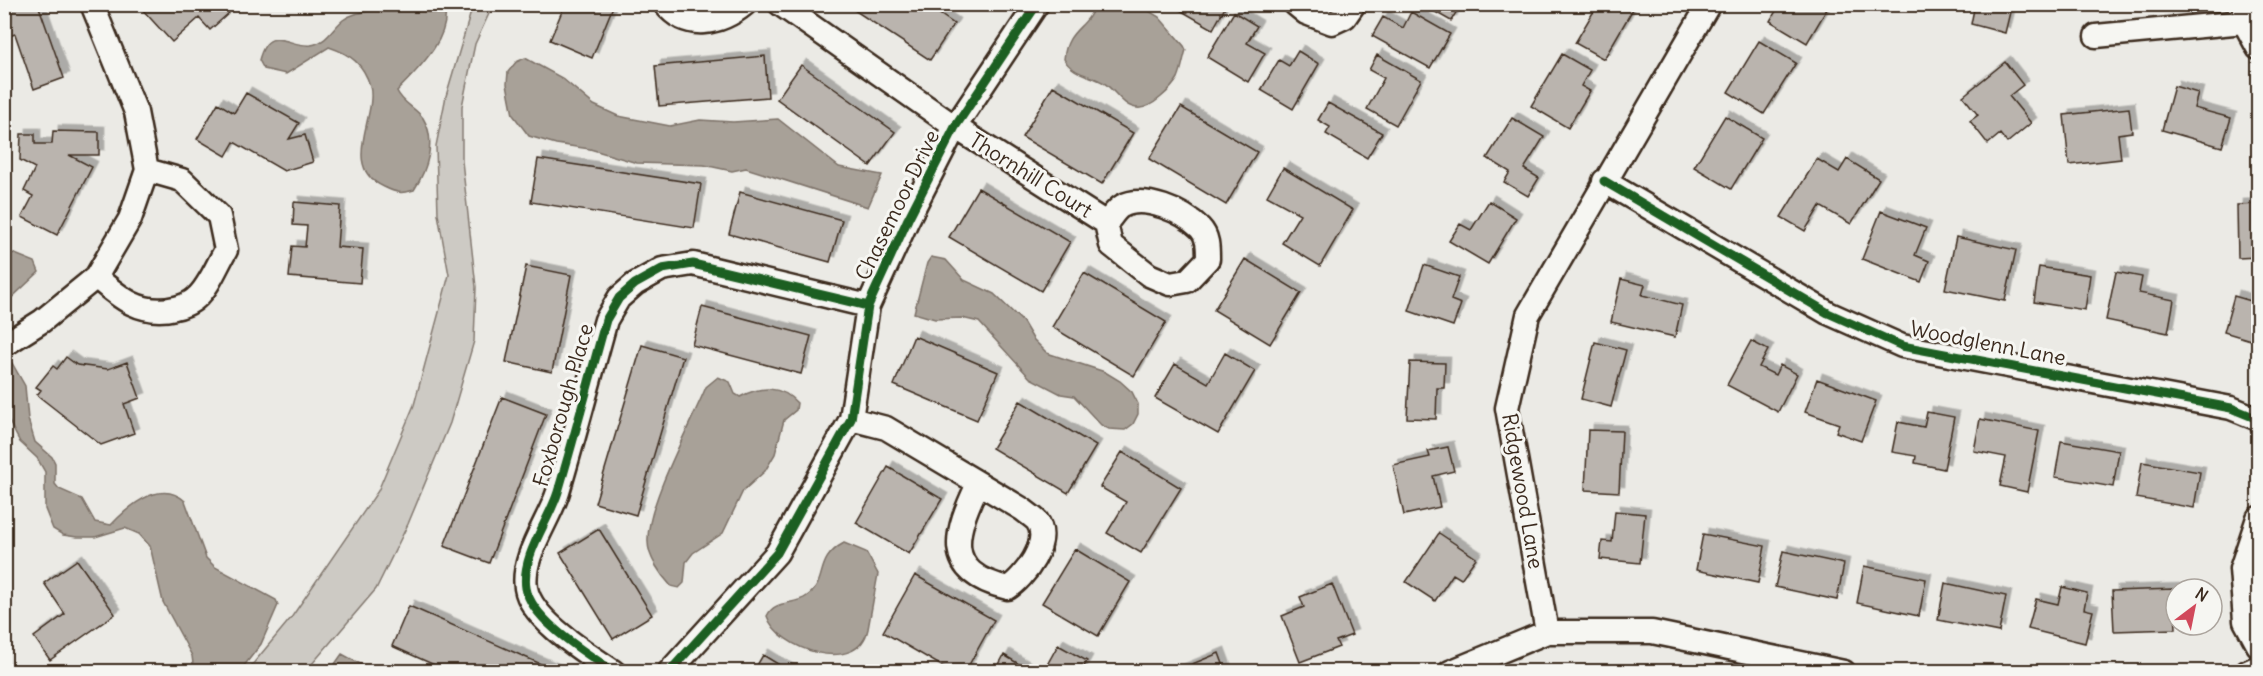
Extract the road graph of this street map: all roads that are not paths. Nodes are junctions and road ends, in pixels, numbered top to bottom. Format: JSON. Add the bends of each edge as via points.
{"nodes":[{"id":1,"x":92,"y":4,"type":"edge"},
{"id":2,"x":665,"y":4,"type":"edge"},
{"id":3,"x":745,"y":4,"type":"edge"},
{"id":4,"x":780,"y":4,"type":"edge"},
{"id":5,"x":1037,"y":4,"type":"edge"},
{"id":6,"x":1294,"y":4,"type":"edge"},
{"id":7,"x":1354,"y":4,"type":"edge"},
{"id":8,"x":1709,"y":4,"type":"edge"},
{"id":9,"x":2244,"y":13,"type":"edge"},
{"id":10,"x":2096,"y":36,"type":"dead end"},
{"id":11,"x":2259,"y":48,"type":"edge"},
{"id":12,"x":955,"y":127,"type":"junction"},
{"id":13,"x":147,"y":170,"type":"junction"},
{"id":14,"x":1604,"y":181,"type":"junction"},
{"id":15,"x":1106,"y":223,"type":"junction"},
{"id":16,"x":96,"y":278,"type":"junction"},
{"id":17,"x":868,"y":306,"type":"junction"},
{"id":18,"x":4,"y":345,"type":"edge"},
{"id":19,"x":851,"y":419,"type":"junction"},
{"id":20,"x":2259,"y":419,"type":"edge"},
{"id":21,"x":978,"y":484,"type":"junction"},
{"id":22,"x":2259,"y":518,"type":"edge"},
{"id":23,"x":1547,"y":632,"type":"junction"},
{"id":24,"x":2259,"y":645,"type":"edge"},
{"id":25,"x":2259,"y":666,"type":"edge"},
{"id":26,"x":614,"y":672,"type":"edge"},
{"id":27,"x":669,"y":672,"type":"edge"},
{"id":28,"x":1450,"y":672,"type":"edge"},
{"id":29,"x":1844,"y":672,"type":"edge"},
{"id":30,"x":2247,"y":672,"type":"edge"}],
"edges":[{"from":1,"to":13,"type":"street","via":[[136,112]]},
{"from":2,"to":3,"type":"street","via":[[675,17],[696,23],[730,17]]},
{"from":4,"to":12,"type":"street","name":"Thornhill Court"},
{"from":5,"to":12,"type":"street","name":"Chasemoor Drive"},
{"from":6,"to":7,"type":"street","via":[[1332,23],[1345,17]]},
{"from":8,"to":14,"type":"street","name":"Ridgewood Lane"},
{"from":9,"to":10,"type":"street"},
{"from":9,"to":11,"type":"street"},
{"from":12,"to":15,"type":"street","name":"Thornhill Court"},
{"from":12,"to":17,"type":"street","name":"Chasemoor Drive"},
{"from":13,"to":16,"type":"street","via":[[130,219]]},
{"from":13,"to":16,"type":"street","via":[[182,180],[219,216],[226,250],[196,298],[181,307],[142,309]]},
{"from":14,"to":20,"type":"street","name":"Woodglenn Lane","via":[[1828,313],[1902,346],[2231,408]]},
{"from":14,"to":23,"type":"street","name":"Ridgewood Lane","via":[[1528,315],[1507,408]]},
{"from":15,"to":15,"type":"street","name":"Thornhill Court","via":[[1111,245],[1149,275],[1170,284],[1187,281],[1208,259],[1208,241],[1201,229],[1177,213],[1152,204],[1130,203],[1120,207]]},
{"from":16,"to":18,"type":"street"},
{"from":17,"to":19,"type":"street","name":"Chasemoor Drive"},
{"from":17,"to":26,"type":"street","name":"Foxborough Place","via":[[693,264],[662,269],[619,298],[606,320],[557,495],[529,562],[526,587],[537,612]]},
{"from":19,"to":21,"type":"street","via":[[886,428]]},
{"from":19,"to":27,"type":"street","name":"Chasemoor Drive","via":[[777,553]]},
{"from":21,"to":21,"type":"street","via":[[1038,522],[1041,535],[1036,556],[1021,580],[1008,588],[988,584],[969,570],[957,546],[961,520]]},
{"from":22,"to":24,"type":"street","via":[[2241,569],[2245,621]]},
{"from":23,"to":28,"type":"street"},
{"from":23,"to":29,"type":"street","via":[[1652,632]]},
{"from":25,"to":30,"type":"street"}]}
